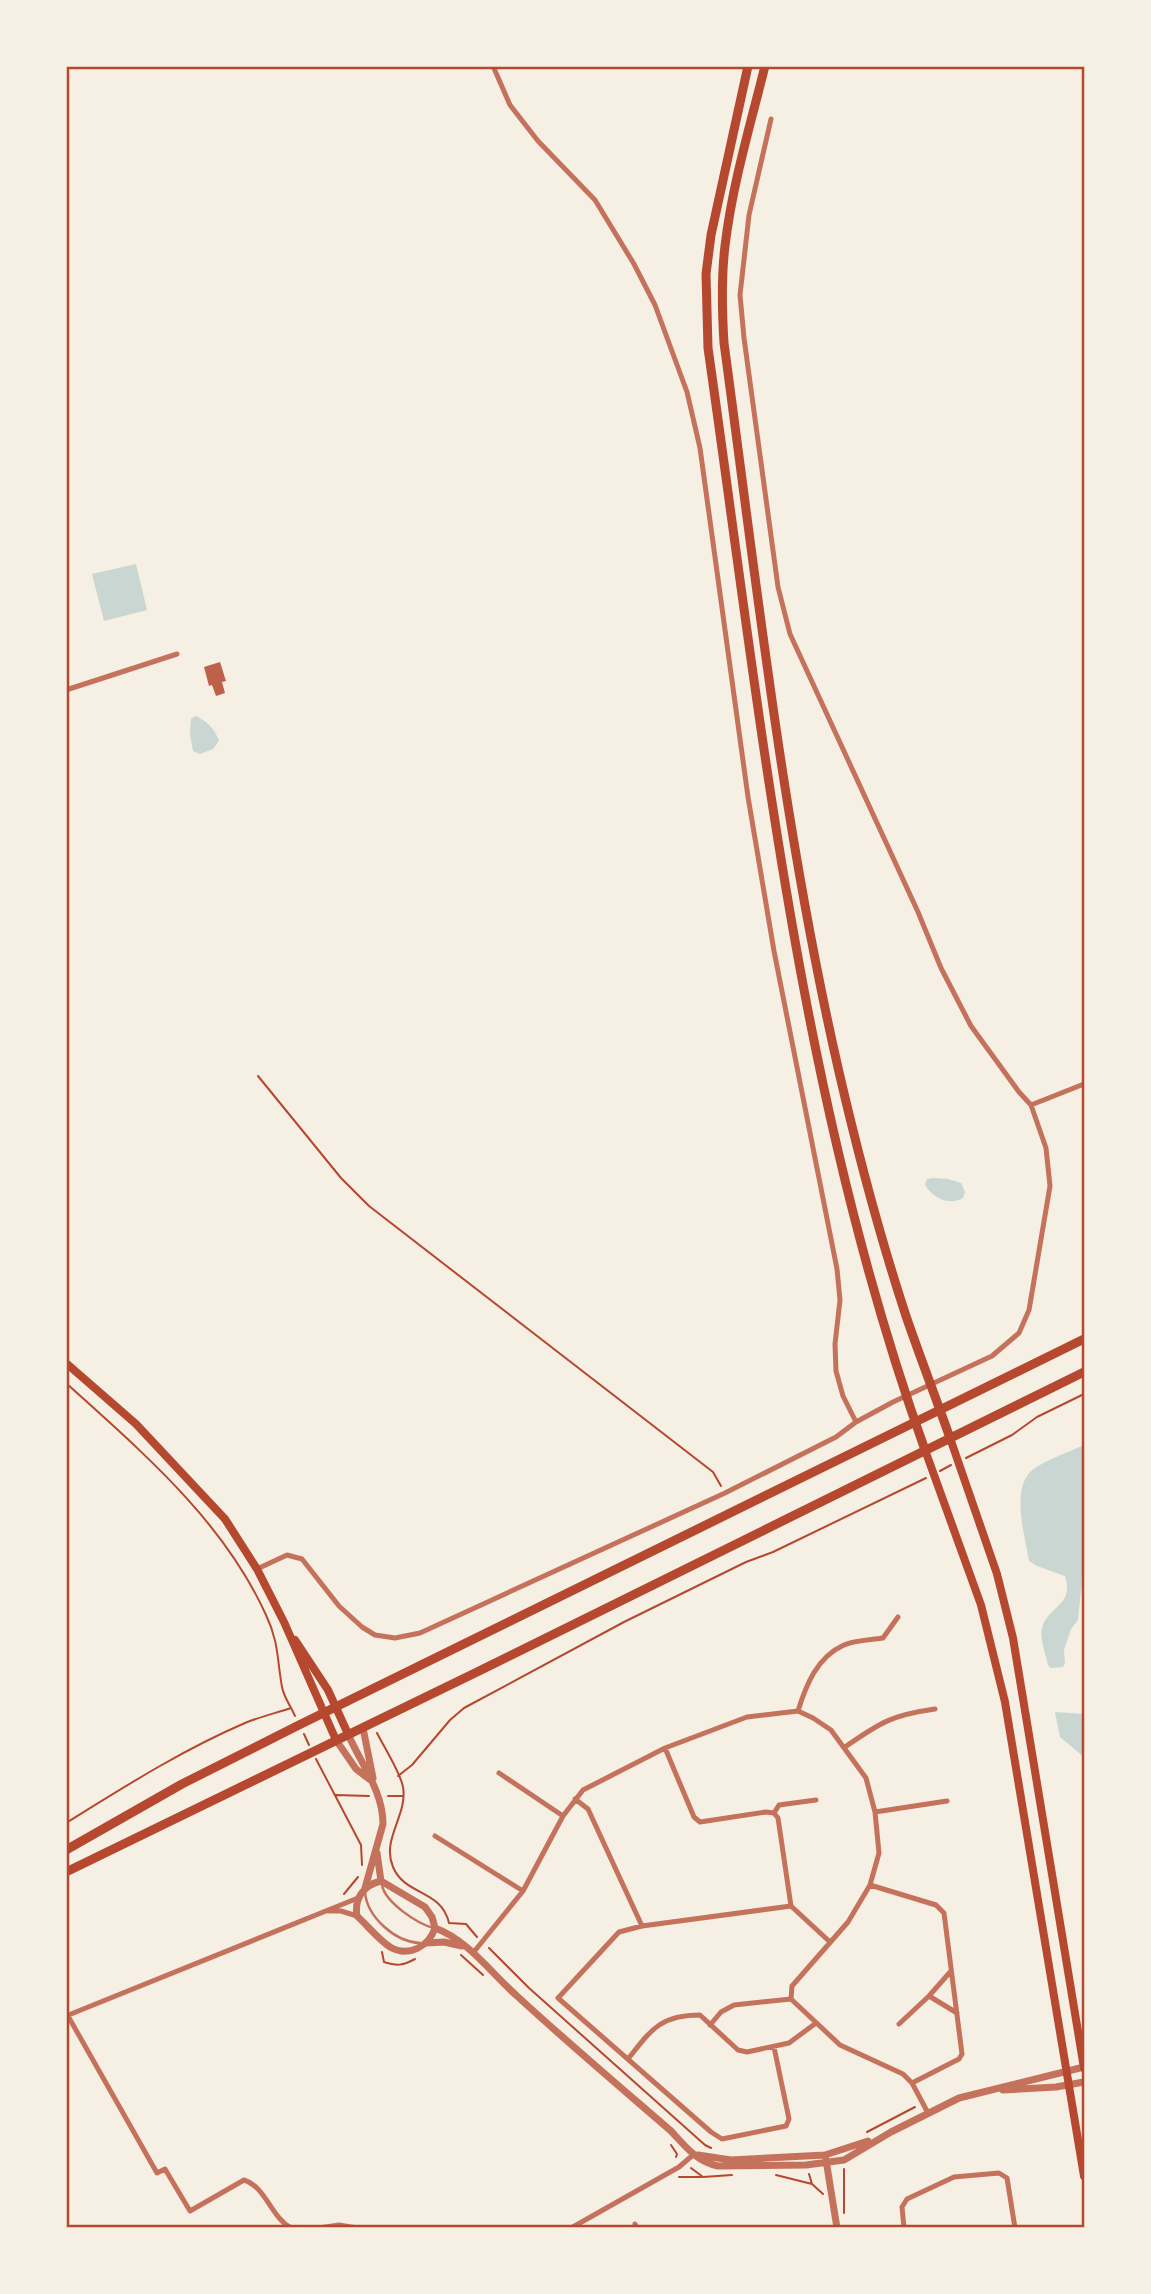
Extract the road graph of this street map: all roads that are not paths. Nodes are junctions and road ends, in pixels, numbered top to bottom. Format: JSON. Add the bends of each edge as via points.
{"nodes":[{"id":1,"x":493,"y":66,"type":"edge"},
{"id":2,"x":748,"y":66,"type":"edge"},
{"id":3,"x":765,"y":66,"type":"edge"},
{"id":4,"x":771,"y":119,"type":"dead end"},
{"id":5,"x":177,"y":654,"type":"dead end"},
{"id":6,"x":66,"y":690,"type":"edge"},
{"id":7,"x":1084,"y":1084,"type":"edge"},
{"id":8,"x":1031,"y":1105,"type":"junction"},
{"id":9,"x":1084,"y":1339,"type":"edge"},
{"id":10,"x":66,"y":1363,"type":"edge"},
{"id":11,"x":1084,"y":1372,"type":"edge"},
{"id":12,"x":931,"y":1384,"type":"junction"},
{"id":13,"x":907,"y":1395,"type":"junction"},
{"id":14,"x":940,"y":1409,"type":"junction"},
{"id":15,"x":915,"y":1421,"type":"junction"},
{"id":16,"x":856,"y":1422,"type":"junction"},
{"id":17,"x":950,"y":1438,"type":"junction"},
{"id":18,"x":925,"y":1450,"type":"junction"},
{"id":19,"x":257,"y":1569,"type":"junction"},
{"id":20,"x":898,"y":1617,"type":"dead end"},
{"id":21,"x":284,"y":1622,"type":"junction"},
{"id":22,"x":335,"y":1707,"type":"junction"},
{"id":23,"x":935,"y":1709,"type":"dead end"},
{"id":24,"x":798,"y":1711,"type":"junction"},
{"id":25,"x":324,"y":1713,"type":"junction"},
{"id":26,"x":367,"y":1725,"type":"junction"},
{"id":27,"x":348,"y":1734,"type":"junction"},
{"id":28,"x":336,"y":1740,"type":"junction"},
{"id":29,"x":845,"y":1747,"type":"junction"},
{"id":30,"x":665,"y":1748,"type":"junction"},
{"id":31,"x":499,"y":1773,"type":"dead end"},
{"id":32,"x":373,"y":1782,"type":"junction"},
{"id":33,"x":575,"y":1799,"type":"junction"},
{"id":34,"x":816,"y":1800,"type":"dead end"},
{"id":35,"x":947,"y":1801,"type":"dead end"},
{"id":36,"x":875,"y":1812,"type":"junction"},
{"id":37,"x":774,"y":1813,"type":"junction"},
{"id":38,"x":563,"y":1816,"type":"junction"},
{"id":39,"x":435,"y":1836,"type":"dead end"},
{"id":40,"x":377,"y":1849,"type":"junction"},
{"id":41,"x":66,"y":1850,"type":"edge"},
{"id":42,"x":66,"y":1872,"type":"edge"},
{"id":43,"x":381,"y":1881,"type":"junction"},
{"id":44,"x":870,"y":1885,"type":"junction"},
{"id":45,"x":365,"y":1889,"type":"junction"},
{"id":46,"x":523,"y":1891,"type":"junction"},
{"id":47,"x":358,"y":1898,"type":"junction"},
{"id":48,"x":791,"y":1906,"type":"junction"},
{"id":49,"x":321,"y":1912,"type":"junction"},
{"id":50,"x":357,"y":1916,"type":"junction"},
{"id":51,"x":642,"y":1926,"type":"junction"},
{"id":52,"x":435,"y":1928,"type":"junction"},
{"id":53,"x":830,"y":1942,"type":"junction"},
{"id":54,"x":426,"y":1943,"type":"junction"},
{"id":55,"x":466,"y":1947,"type":"junction"},
{"id":56,"x":473,"y":1953,"type":"junction"},
{"id":57,"x":951,"y":1971,"type":"junction"},
{"id":58,"x":929,"y":1996,"type":"junction"},
{"id":59,"x":791,"y":1999,"type":"junction"},
{"id":60,"x":957,"y":2013,"type":"junction"},
{"id":61,"x":67,"y":2016,"type":"edge"},
{"id":62,"x":816,"y":2024,"type":"junction"},
{"id":63,"x":899,"y":2024,"type":"dead end"},
{"id":64,"x":710,"y":2025,"type":"junction"},
{"id":65,"x":774,"y":2047,"type":"junction"},
{"id":66,"x":628,"y":2059,"type":"junction"},
{"id":67,"x":1084,"y":2067,"type":"edge"},
{"id":68,"x":1067,"y":2070,"type":"junction"},
{"id":69,"x":1084,"y":2082,"type":"edge"},
{"id":70,"x":912,"y":2083,"type":"junction"},
{"id":71,"x":1069,"y":2085,"type":"junction"},
{"id":72,"x":985,"y":2090,"type":"junction"},
{"id":73,"x":928,"y":2113,"type":"junction"},
{"id":74,"x":891,"y":2132,"type":"junction"},
{"id":75,"x":693,"y":2155,"type":"junction"},
{"id":76,"x":826,"y":2159,"type":"junction"},
{"id":77,"x":1084,"y":2176,"type":"edge"},
{"id":78,"x":283,"y":2223,"type":"junction"},
{"id":79,"x":275,"y":2228,"type":"edge"},
{"id":80,"x":291,"y":2228,"type":"edge"},
{"id":81,"x":319,"y":2228,"type":"edge"},
{"id":82,"x":357,"y":2228,"type":"edge"},
{"id":83,"x":571,"y":2228,"type":"edge"},
{"id":84,"x":837,"y":2228,"type":"edge"},
{"id":85,"x":904,"y":2228,"type":"edge"},
{"id":86,"x":1015,"y":2228,"type":"edge"}],
"edges":[{"from":1,"to":16,"type":"street","via":[[510,105],[596,201],[634,264],[655,305],[687,392],[700,448],[774,951],[837,1269],[841,1300],[836,1371]]},
{"from":2,"to":13,"type":"main road","via":[[711,234],[706,274],[708,348],[778,835],[822,1083],[860,1242]]},
{"from":3,"to":12,"type":"main road","via":[[725,245],[724,343],[763,634],[815,960],[839,1074],[883,1240]]},
{"from":4,"to":8,"type":"street","via":[[749,215],[740,295],[778,587],[790,634],[941,968],[971,1026]]},
{"from":5,"to":6,"type":"street"},
{"from":7,"to":8,"type":"street"},
{"from":8,"to":12,"type":"street","via":[[1046,1148],[1050,1186],[1029,1310],[1019,1333],[1000,1350]]},
{"from":9,"to":14,"type":"main road"},
{"from":10,"to":19,"type":"main road","via":[[136,1424],[186,1476],[225,1519]]},
{"from":11,"to":17,"type":"main road"},
{"from":12,"to":13,"type":"street"},
{"from":12,"to":14,"type":"main road"},
{"from":13,"to":15,"type":"main road"},
{"from":13,"to":16,"type":"street"},
{"from":14,"to":15,"type":"main road"},
{"from":14,"to":17,"type":"main road"},
{"from":15,"to":18,"type":"main road"},
{"from":15,"to":22,"type":"main road"},
{"from":16,"to":19,"type":"street","via":[[836,1437],[725,1493],[420,1633],[394,1638],[362,1627],[302,1559],[287,1555]]},
{"from":17,"to":18,"type":"main road"},
{"from":17,"to":67,"type":"main road","via":[[997,1574],[1013,1638]]},
{"from":18,"to":26,"type":"main road"},
{"from":18,"to":68,"type":"main road","via":[[981,1605],[995,1658]]},
{"from":19,"to":21,"type":"main road"},
{"from":20,"to":24,"type":"street","via":[[883,1638],[845,1644],[816,1667]]},
{"from":21,"to":22,"type":"main road"},
{"from":21,"to":25,"type":"main road"},
{"from":22,"to":25,"type":"main road"},
{"from":22,"to":27,"type":"main road"},
{"from":23,"to":29,"type":"street","via":[[883,1721]]},
{"from":24,"to":29,"type":"street","via":[[831,1730]]},
{"from":24,"to":30,"type":"street","via":[[747,1717]]},
{"from":25,"to":28,"type":"main road"},
{"from":25,"to":41,"type":"main road","via":[[182,1784]]},
{"from":26,"to":27,"type":"main road"},
{"from":26,"to":32,"type":"street"},
{"from":27,"to":28,"type":"main road"},
{"from":27,"to":32,"type":"street"},
{"from":28,"to":32,"type":"street","via":[[356,1769]]},
{"from":28,"to":42,"type":"main road"},
{"from":29,"to":36,"type":"street","via":[[866,1778]]},
{"from":30,"to":33,"type":"street","via":[[583,1790]]},
{"from":30,"to":37,"type":"street","via":[[700,1822]]},
{"from":31,"to":38,"type":"street"},
{"from":32,"to":40,"type":"street","via":[[383,1815]]},
{"from":33,"to":38,"type":"street"},
{"from":33,"to":51,"type":"street","via":[[588,1809]]},
{"from":34,"to":37,"type":"street","via":[[779,1805]]},
{"from":35,"to":36,"type":"street"},
{"from":36,"to":44,"type":"street","via":[[879,1853]]},
{"from":37,"to":48,"type":"street"},
{"from":38,"to":46,"type":"street"},
{"from":39,"to":46,"type":"street"},
{"from":40,"to":43,"type":"street"},
{"from":40,"to":45,"type":"street"},
{"from":43,"to":45,"type":"street"},
{"from":43,"to":52,"type":"street","via":[[425,1907]]},
{"from":43,"to":52,"type":"lane","via":[[393,1902]]},
{"from":44,"to":53,"type":"street"},
{"from":44,"to":57,"type":"street","via":[[936,1905],[944,1913]]},
{"from":45,"to":47,"type":"street"},
{"from":45,"to":54,"type":"lane","via":[[366,1903],[378,1920],[411,1943]]},
{"from":46,"to":56,"type":"street"},
{"from":47,"to":49,"type":"street"},
{"from":47,"to":50,"type":"street"},
{"from":48,"to":51,"type":"street"},
{"from":48,"to":53,"type":"street"},
{"from":49,"to":50,"type":"street"},
{"from":49,"to":61,"type":"street"},
{"from":50,"to":54,"type":"street","via":[[391,1947],[413,1951]]},
{"from":51,"to":66,"type":"street","via":[[619,1932],[558,1998]]},
{"from":52,"to":54,"type":"street"},
{"from":52,"to":55,"type":"street"},
{"from":53,"to":59,"type":"street","via":[[792,1986]]},
{"from":54,"to":55,"type":"street"},
{"from":55,"to":56,"type":"street"},
{"from":56,"to":75,"type":"street"},
{"from":57,"to":58,"type":"street"},
{"from":57,"to":60,"type":"street"},
{"from":58,"to":60,"type":"street"},
{"from":58,"to":63,"type":"street"},
{"from":59,"to":62,"type":"street"},
{"from":59,"to":64,"type":"street","via":[[734,2005],[720,2012]]},
{"from":60,"to":70,"type":"street","via":[[959,2059]]},
{"from":61,"to":78,"type":"street","via":[[158,2173],[165,2169],[190,2211],[244,2180],[254,2183]]},
{"from":62,"to":65,"type":"street","via":[[789,2043]]},
{"from":62,"to":70,"type":"street","via":[[840,2045],[903,2074]]},
{"from":64,"to":65,"type":"street","via":[[738,2050]]},
{"from":64,"to":66,"type":"street","via":[[700,2015],[667,2019]]},
{"from":65,"to":66,"type":"street","via":[[789,2119],[786,2126],[722,2139]]},
{"from":67,"to":68,"type":"street"},
{"from":68,"to":71,"type":"main road"},
{"from":68,"to":72,"type":"street"},
{"from":69,"to":71,"type":"street"},
{"from":70,"to":73,"type":"street"},
{"from":71,"to":72,"type":"street"},
{"from":71,"to":77,"type":"main road"},
{"from":72,"to":73,"type":"street"},
{"from":73,"to":74,"type":"street"},
{"from":74,"to":76,"type":"street"},
{"from":74,"to":76,"type":"street","via":[[844,2160]]},
{"from":75,"to":76,"type":"street","via":[[731,2160]]},
{"from":75,"to":76,"type":"street","via":[[718,2166],[806,2165]]},
{"from":75,"to":83,"type":"street","via":[[685,2164]]},
{"from":76,"to":84,"type":"street"},
{"from":78,"to":79,"type":"street"},
{"from":78,"to":80,"type":"street"},
{"from":81,"to":82,"type":"street"},
{"from":85,"to":86,"type":"street","via":[[906,2199],[954,2177],[999,2173],[1007,2178]]}]}
